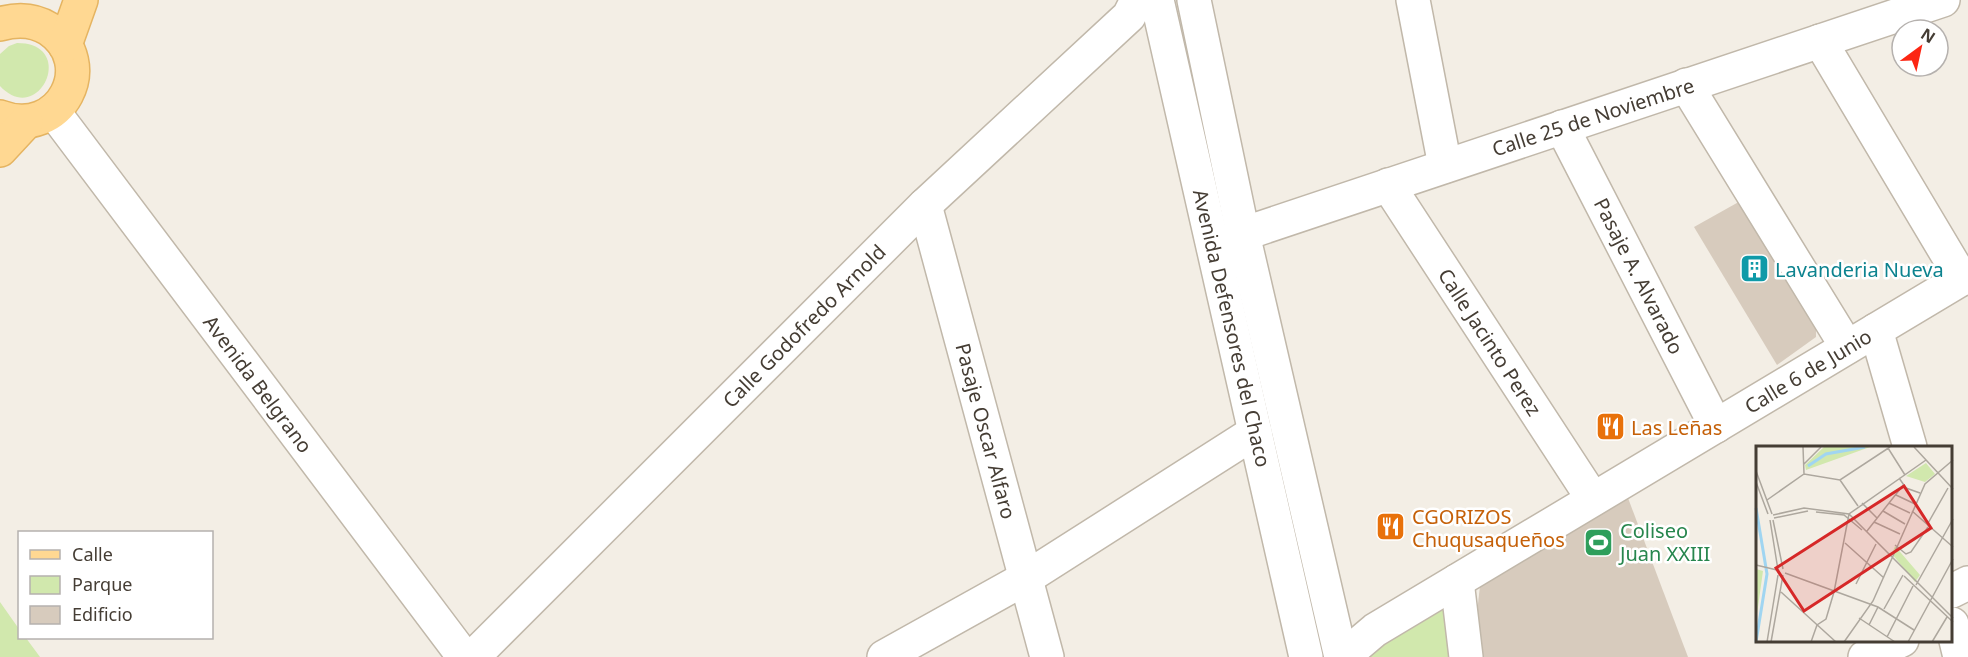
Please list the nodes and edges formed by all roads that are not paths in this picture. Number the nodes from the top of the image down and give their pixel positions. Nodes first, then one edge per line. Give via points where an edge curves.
1 (81, 0) edge
2 (1137, 0) edge
3 (1157, 0) edge
4 (1194, 0) edge
5 (1413, 0) edge
6 (1943, 0) edge
7 (4, 16) edge
8 (1820, 41) junction
9 (65, 45) junction
10 (1686, 86) junction
11 (26, 116) edge
12 (1562, 127) junction
13 (0, 150) edge
14 (1445, 166) junction
15 (1388, 185) junction
16 (925, 206) junction
17 (1243, 234) junction
18 (1965, 277) edge
19 (1876, 330) junction
20 (1846, 347) junction
21 (1716, 426) junction
22 (1255, 432) junction
23 (1910, 446) edge
24 (1593, 499) junction
25 (1026, 578) junction
26 (1457, 581) junction
27 (1968, 583) edge
28 (1953, 590) edge
29 (1953, 628) edge
30 (1898, 642) edge
31 (464, 657) edge
32 (473, 657) edge
33 (884, 657) edge
34 (1047, 657) edge
35 (1306, 657) edge
36 (1342, 657) edge
37 (1466, 657) edge
38 (1865, 657) edge
39 (1960, 657) edge

1 - 9 main road
2 - 16 street, Calle Godofredo Arnold via 1129,16
3 - 22 street, Avenida Defensores del Chaco
4 - 17 street, Avenida Defensores del Chaco
5 - 14 street
6 - 8 street, Calle 25 de Noviembre
7 - 9 main road via 42,25
8 - 10 street, Calle 25 de Noviembre
8 - 18 street
9 - 11 main road via 73,73 63,100
10 - 12 street, Calle 25 de Noviembre
10 - 20 street
11 - 13 main road
11 - 31 street, Avenida Belgrano
12 - 14 street, Calle 25 de Noviembre
12 - 21 street, Pasaje A. Alvarado
14 - 15 street, Calle 25 de Noviembre
15 - 17 street, Calle 25 de Noviembre
15 - 24 street, Calle Jacinto Perez
16 - 25 street, Pasaje Oscar Alfaro
16 - 32 street, Calle Godofredo Arnold
17 - 36 street, Avenida Defensores del Chaco
18 - 19 street, Calle 6 de Junio
19 - 20 street, Calle 6 de Junio
19 - 23 street
20 - 21 street, Calle 6 de Junio
21 - 24 street, Calle 6 de Junio
22 - 25 street
22 - 35 street, Avenida Defensores del Chaco
24 - 26 street, Calle 6 de Junio
25 - 33 street
25 - 34 street, Pasaje Oscar Alfaro
26 - 36 street, Calle 6 de Junio via 1375,630
26 - 37 street
27 - 28 street
29 - 39 street
30 - 38 street

